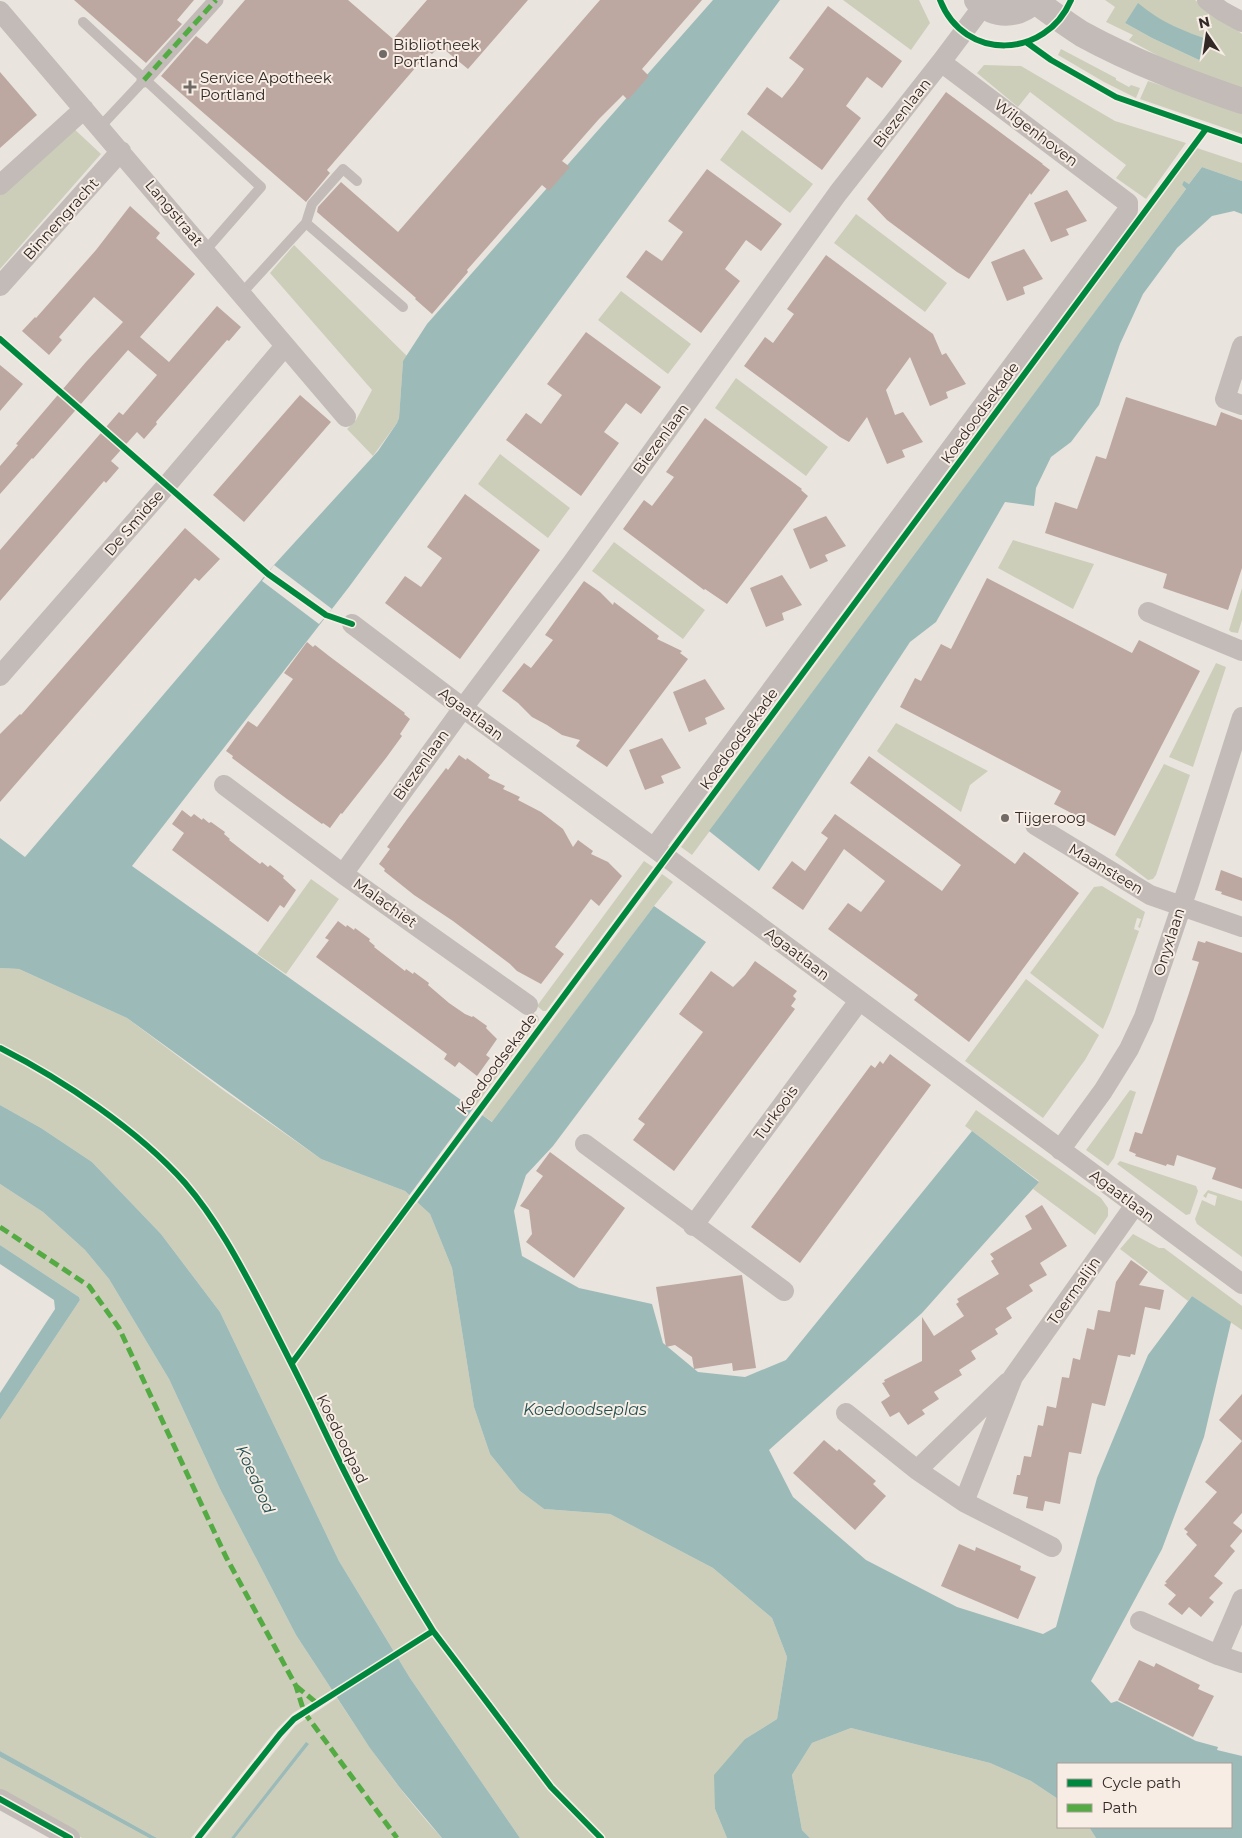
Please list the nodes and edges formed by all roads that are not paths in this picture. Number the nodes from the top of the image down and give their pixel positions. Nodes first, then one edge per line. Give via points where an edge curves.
1 (216, 0) edge
2 (1035, 0) edge
3 (1207, 0) edge
4 (980, 3) edge
5 (0, 10) edge
6 (83, 22) dead end
7 (1242, 22) edge
8 (942, 62) junction
9 (144, 80) junction
10 (1242, 100) edge
11 (84, 109) junction
12 (100, 127) junction
13 (121, 151) junction
14 (357, 181) dead end
15 (0, 185) edge
16 (1129, 206) joint
17 (306, 223) junction
18 (205, 251) junction
19 (0, 286) edge
20 (241, 294) junction
21 (403, 307) dead end
22 (285, 346) junction
23 (1242, 346) edge
24 (1242, 405) edge
25 (346, 417) dead end
26 (1148, 612) dead end
27 (352, 624) dead end
28 (1242, 651) edge
29 (0, 676) edge
30 (463, 708) junction
31 (1242, 717) edge
32 (224, 786) dead end
33 (1035, 825) dead end
34 (654, 848) junction
35 (343, 874) junction
36 (1181, 907) junction
37 (1242, 927) edge
38 (859, 1001) junction
39 (528, 1005) dead end
40 (585, 1144) dead end
41 (1060, 1150) junction
42 (1135, 1205) junction
43 (693, 1226) junction
44 (1242, 1284) edge
45 (784, 1291) dead end
46 (1013, 1377) junction
47 (846, 1413) dead end
48 (917, 1470) junction
49 (964, 1502) junction
50 (1052, 1547) dead end
51 (1242, 1599) edge
52 (1140, 1621) dead end
53 (1218, 1655) junction
54 (1242, 1663) edge
55 (0, 1799) edge
56 (70, 1838) edge

1 - 9 street
2 - 4 street via 1028,7 1010,14 991,11
2 - 10 street via 1081,33 1138,62
3 - 7 street
4 - 8 street, Biezenlaan
5 - 11 street, Langstraat
6 - 9 lane
8 - 16 street, Wilgenhoven
8 - 30 street, Biezenlaan via 838,193
9 - 12 lane
9 - 18 lane via 261,187
11 - 12 street, Langstraat
11 - 15 street
12 - 13 street, Langstraat
13 - 18 street, Langstraat
13 - 19 street, Binnengracht
14 - 17 lane via 343,169 312,204
16 - 34 street, Koedoodsekade
17 - 20 lane
17 - 21 lane
18 - 20 street, Langstraat
20 - 22 street, Langstraat
22 - 25 street, Langstraat
22 - 29 street, De Smidse
23 - 24 street via 1225,399
26 - 28 street
27 - 30 street, Agaatlaan
30 - 34 street, Agaatlaan
30 - 35 street, Biezenlaan
31 - 36 street, Onyxlaan
32 - 35 street, Malachiet
33 - 36 street, Maansteen via 1150,895
34 - 38 street, Agaatlaan
35 - 39 street, Malachiet
36 - 37 street, Maansteen
36 - 41 street, Onyxlaan via 1144,1016 1129,1049
38 - 41 street, Agaatlaan
38 - 43 street, Turkoois
40 - 43 street
41 - 42 street, Agaatlaan
42 - 44 street, Agaatlaan
42 - 46 street, Toermalijn
43 - 45 street
46 - 48 street, Toermalijn
46 - 49 street, Toermalijn
47 - 48 street
48 - 49 street
49 - 50 street
51 - 53 street
52 - 53 street
53 - 54 street
55 - 56 street

